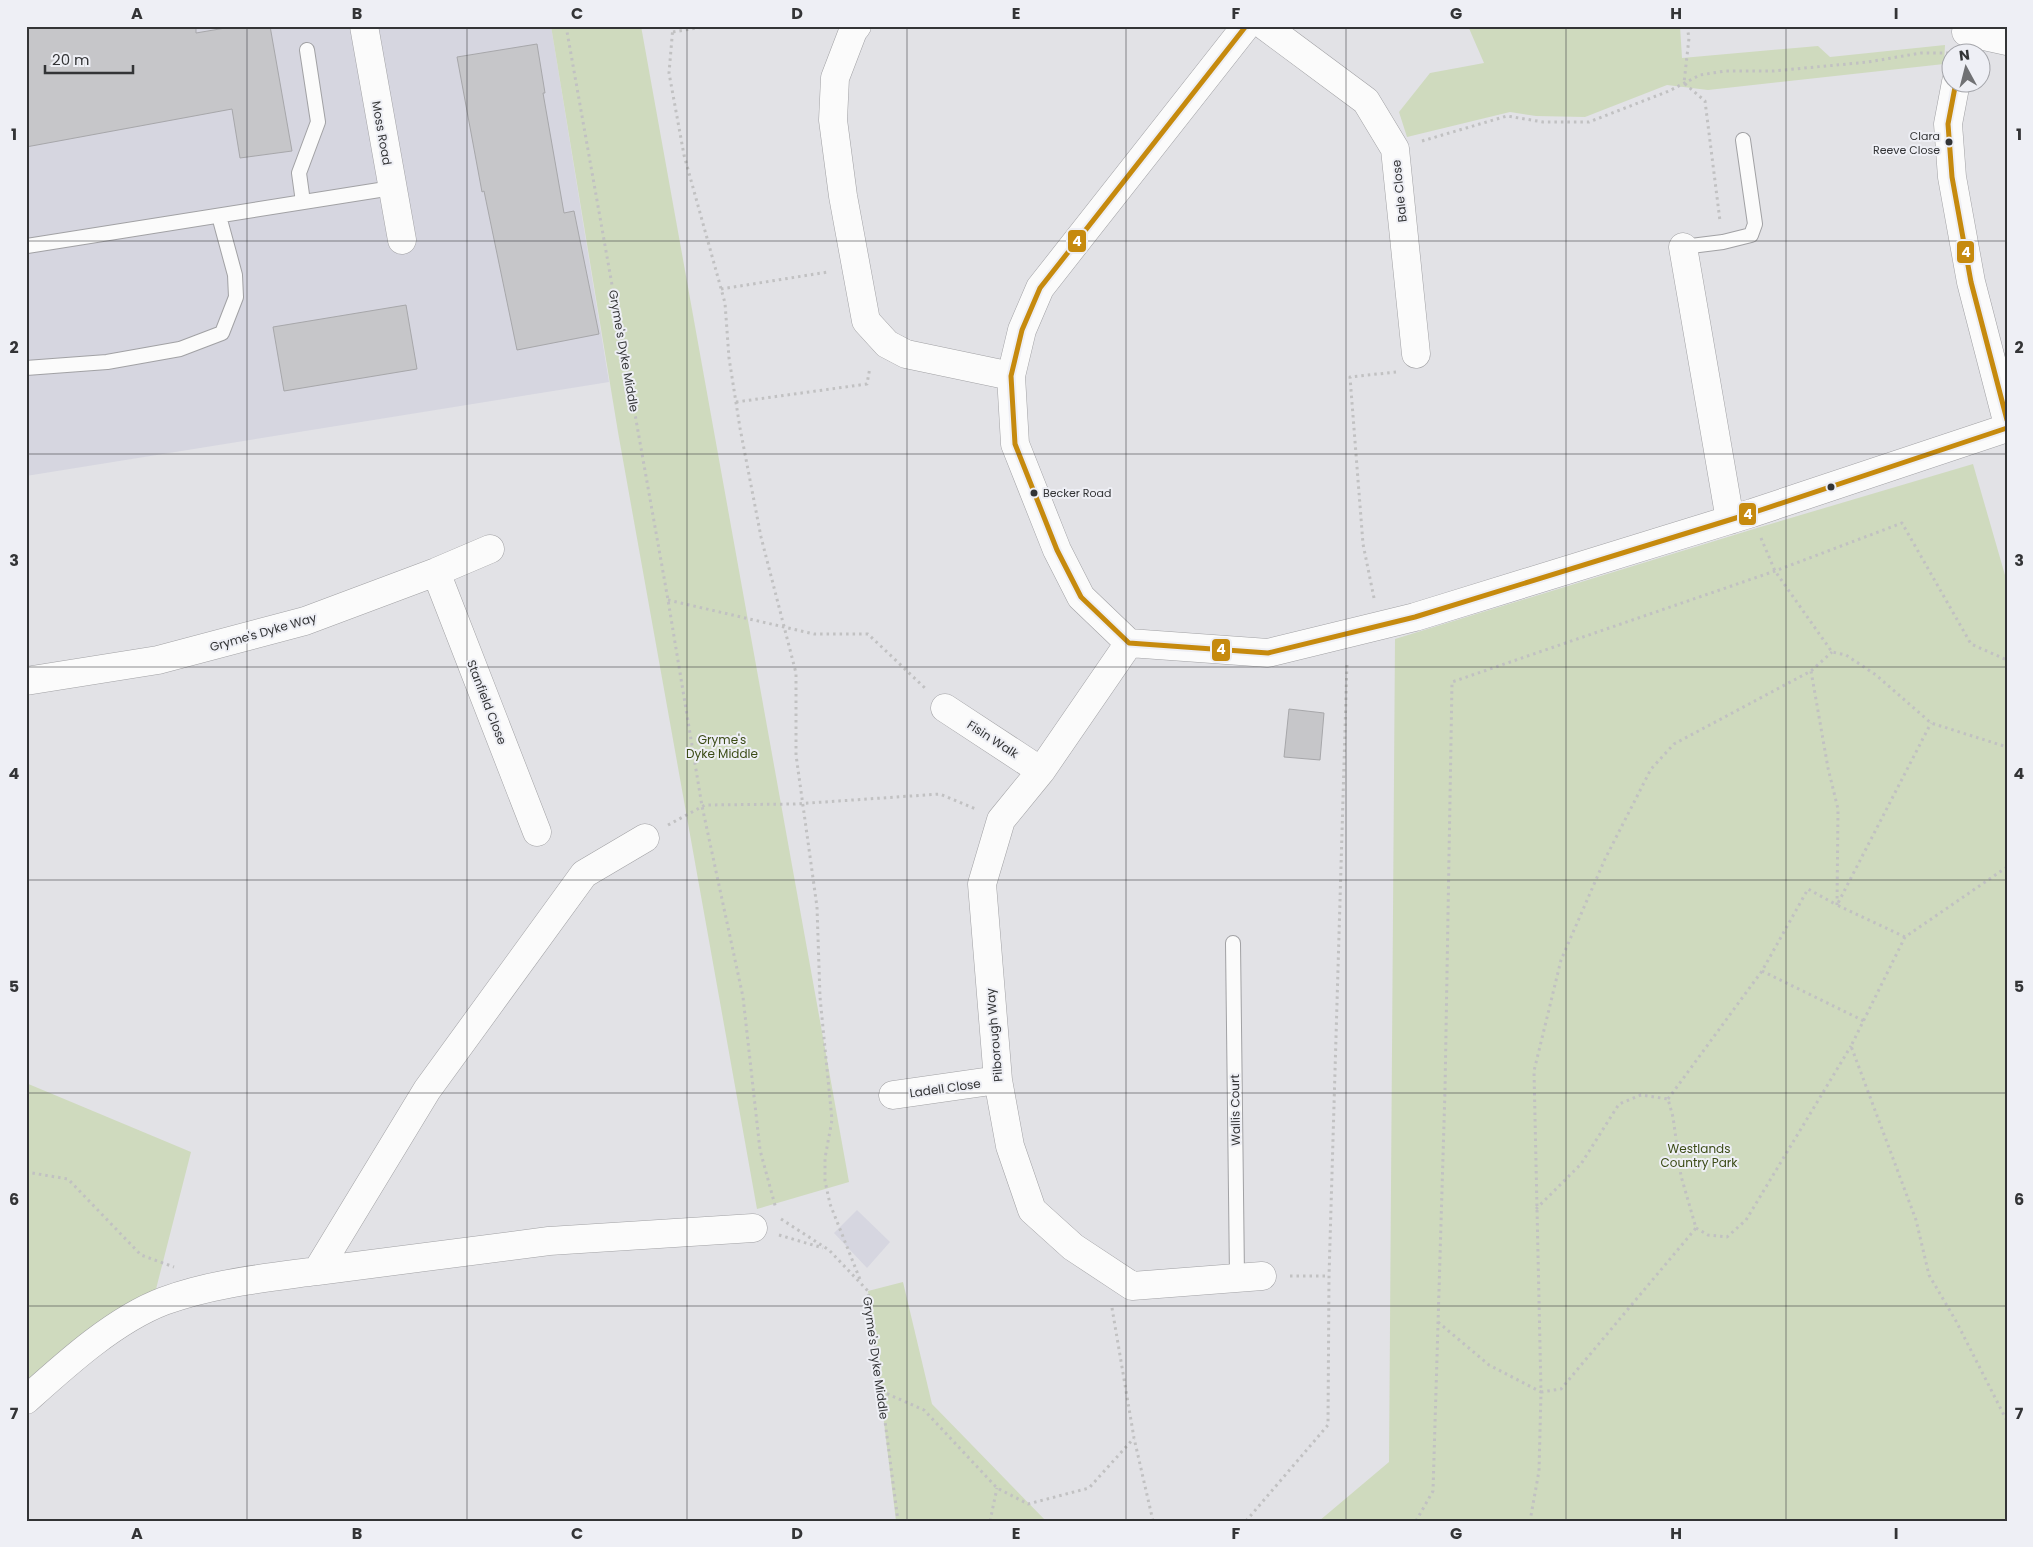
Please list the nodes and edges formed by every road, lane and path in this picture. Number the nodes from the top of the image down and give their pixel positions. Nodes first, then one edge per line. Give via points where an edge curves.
1 (364, 26) edge
2 (566, 26) edge
3 (673, 26) edge
4 (709, 26) edge
5 (857, 26) edge
6 (1246, 26) edge
7 (1265, 26) edge
8 (1688, 26) edge
9 (673, 32) junction
10 (1961, 41) edge
11 (2007, 41) edge
12 (307, 50) dead end
13 (1684, 83) junction
14 (1954, 92) edge
15 (1743, 140) dead end
16 (1395, 149) junction
17 (392, 188) junction
18 (303, 202) junction
19 (219, 216) junction
20 (402, 240) dead end
21 (1723, 242) junction
22 (27, 246) edge
23 (1683, 247) joint
24 (856, 267) junction
25 (721, 289) junction
26 (876, 332) junction
27 (1416, 354) joint
28 (26, 368) edge
29 (1011, 376) junction
30 (736, 402) junction
31 (2007, 421) edge
32 (2007, 428) edge
33 (1741, 516) junction
34 (490, 548) dead end
35 (1775, 571) junction
36 (436, 572) junction
37 (668, 600) junction
38 (1380, 625) junction
39 (783, 627) junction
40 (1348, 633) junction
41 (1129, 643) junction
42 (1832, 652) junction
43 (2007, 660) edge
44 (1811, 671) junction
45 (26, 681) edge
46 (945, 708) joint
47 (1931, 723) junction
48 (2007, 747) edge
49 (1041, 771) junction
50 (804, 804) junction
51 (702, 806) junction
52 (1002, 820) junction
53 (537, 832) dead end
54 (646, 838) joint
55 (2007, 867) edge
56 (1837, 905) junction
57 (1904, 937) junction
58 (1233, 943) dead end
59 (1762, 971) junction
60 (1864, 1021) junction
61 (1851, 1046) junction
62 (998, 1080) junction
63 (893, 1095) dead end
64 (1668, 1099) junction
65 (26, 1172) edge
66 (1536, 1209) junction
67 (753, 1228) joint
68 (1696, 1228) junction
69 (829, 1250) junction
70 (177, 1268) dead end
71 (1105, 1268) junction
72 (317, 1271) junction
73 (1329, 1276) junction
74 (1250, 1277) junction
75 (862, 1285) junction
76 (1438, 1322) junction
77 (881, 1391) junction
78 (1541, 1392) junction
79 (26, 1400) edge
80 (2007, 1421) edge
81 (1134, 1438) junction
82 (997, 1488) junction
83 (898, 1521) edge
84 (990, 1521) edge
85 (1153, 1521) edge
86 (1246, 1521) edge
87 (1416, 1521) edge
88 (1530, 1521) edge

1 - 17 street, Moss Road
2 - 37 path, Gryme's Dyke Middle
3 - 9 path
4 - 9 path
5 - 24 street via 835,78 833,120
6 - 29 street via 1040,288 1022,330
7 - 16 street, Bale Close via 1366,101
8 - 13 path
9 - 25 path via 669,73 684,155
10 - 11 street
10 - 13 path via 1921,53 1868,62 1774,71 1725,71 1700,75
12 - 18 lane via 318,122 299,173
13 - 16 path via 1589,122 1543,122 1507,116
13 - 21 path via 1705,101
14 - 31 street via 1948,124 1952,177 1971,282
15 - 21 lane via 1755,224 1751,235
16 - 27 street, Bale Close
17 - 18 lane
17 - 20 street, Moss Road
18 - 19 lane
19 - 22 lane
19 - 28 lane via 235,275 236,297 222,333 171,351 107,362
21 - 23 lane
23 - 33 street
24 - 25 path
24 - 26 street via 866,321
25 - 30 path
26 - 29 street via 887,344 906,354
26 - 30 path via 866,384
27 - 38 path via 1419,370 1350,377 1363,544
29 - 41 street via 1015,444 1057,550 1081,597
30 - 39 path via 761,537
32 - 33 street
33 - 35 path
33 - 38 street
34 - 36 street, Gryme's Dyke Way
35 - 42 path
35 - 43 path via 1902,523 1971,644
35 - 76 path via 1452,682
36 - 45 street, Gryme's Dyke Way via 305,622 158,660
36 - 53 street, Stanfield Close
37 - 39 path
37 - 51 path, Gryme's Dyke Middle
38 - 40 street
39 - 46 path via 814,634 868,634
39 - 50 path via 796,673 796,755
40 - 41 street via 1268,653
40 - 73 path
41 - 49 street, Pilborough Way
42 - 44 path
42 - 47 path via 1846,655 1876,675
44 - 56 path via 1838,809
44 - 66 path via 1674,744 1651,769 1609,851 1561,960 1534,1071
46 - 49 street, Fisin Walk
47 - 48 path
47 - 56 path
49 - 52 street, Pilborough Way
50 - 51 path
50 - 52 path via 940,794
50 - 75 path via 817,907 820,996 832,1120 825,1158 825,1182 830,1204
51 - 54 path
51 - 69 path, Gryme's Dyke Middle via 743,997 760,1150 778,1217
52 - 62 street, Pilborough Way via 982,884
54 - 72 street via 584,874 427,1090
55 - 57 path
56 - 57 path
56 - 59 path via 1808,889
57 - 60 path
58 - 74 lane, Wallis Court
59 - 60 path
59 - 64 path
60 - 61 path
61 - 68 path via 1746,1220 1727,1237 1708,1235
61 - 80 path via 1916,1220 1929,1275
62 - 63 street, Ladell Close
62 - 71 street, Pilborough Way via 1010,1146 1032,1210 1073,1247
64 - 66 path via 1641,1095 1619,1104 1581,1164
64 - 68 path via 1682,1176
65 - 70 path via 68,1179 141,1255
66 - 78 path
67 - 69 path
67 - 72 street via 549,1241
68 - 78 path via 1561,1389
69 - 75 path, Gryme's Dyke Middle
71 - 74 street, Pilborough Way via 1132,1286
71 - 81 path
72 - 79 street via 210,1287 163,1301 121,1323 74,1357
73 - 74 path
73 - 86 path via 1328,1425
75 - 77 path, Gryme's Dyke Middle via 868,1291
76 - 78 path via 1489,1365
76 - 87 path via 1432,1491
77 - 82 path via 924,1410
77 - 83 path, Gryme's Dyke Middle
78 - 88 path via 1539,1471
81 - 82 path via 1089,1488 1028,1504
81 - 85 path
82 - 84 path

